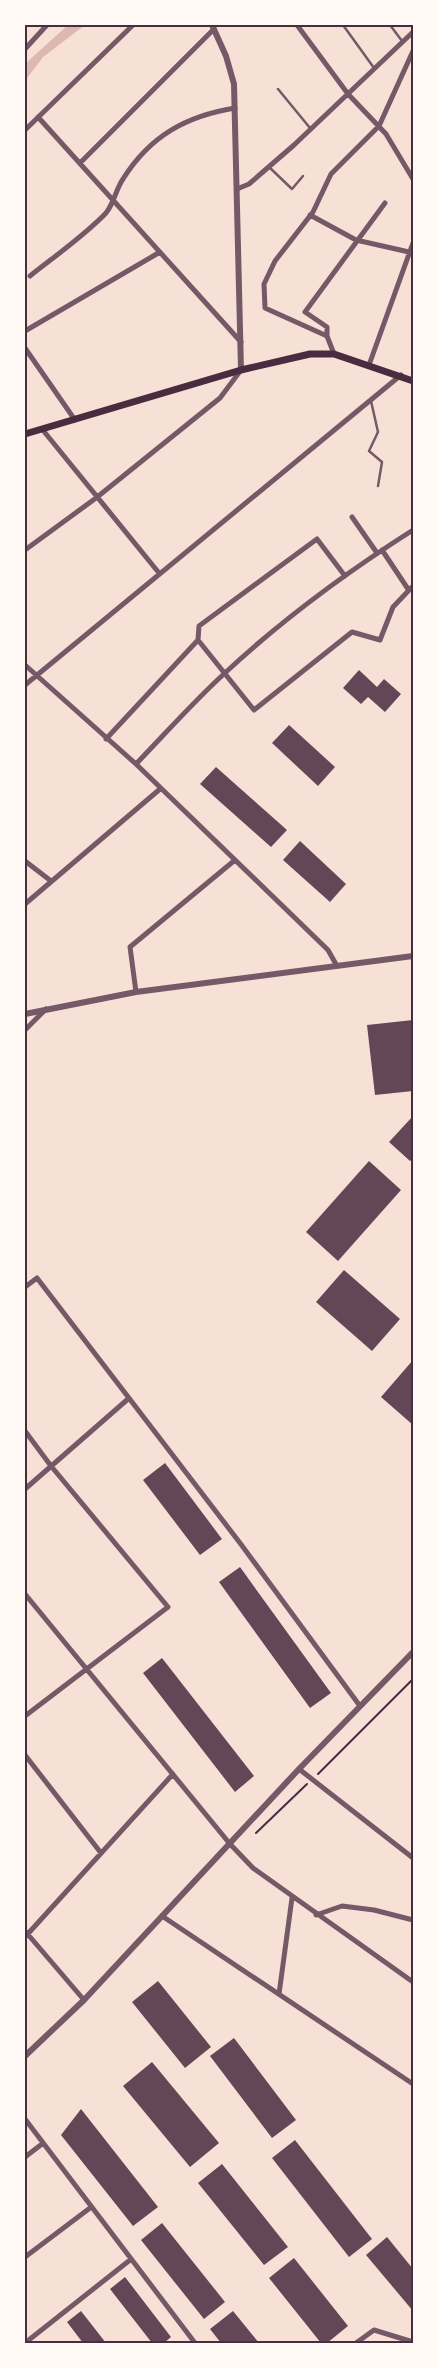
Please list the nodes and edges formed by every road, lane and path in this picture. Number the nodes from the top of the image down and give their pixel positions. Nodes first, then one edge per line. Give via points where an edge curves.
1 (47, 25) edge
2 (132, 25) edge
3 (297, 25) edge
4 (342, 25) edge
5 (390, 25) edge
6 (213, 27) edge
7 (413, 32) edge
8 (402, 41) junction
9 (25, 49) edge
10 (413, 51) edge
11 (374, 68) junction
12 (278, 89) dead end
13 (348, 94) junction
14 (235, 108) junction
15 (38, 117) junction
16 (379, 126) junction
17 (311, 129) junction
18 (25, 130) edge
19 (80, 163) junction
20 (268, 168) junction
21 (303, 176) dead end
22 (413, 179) edge
23 (237, 189) junction
24 (113, 200) junction
25 (385, 203) dead end
26 (310, 215) junction
27 (356, 240) junction
28 (413, 243) edge
29 (160, 252) junction
30 (409, 252) junction
31 (30, 276) dead end
32 (25, 331) edge
33 (327, 336) junction
34 (241, 342) junction
35 (25, 348) edge
36 (334, 354) junction
37 (369, 365) junction
38 (241, 370) junction
39 (401, 375) junction
40 (413, 381) edge
41 (371, 400) junction
42 (75, 420) junction
43 (42, 429) junction
44 (25, 434) edge
45 (378, 486) dead end
46 (96, 498) junction
47 (352, 517) dead end
48 (413, 530) edge
49 (25, 550) edge
50 (382, 550) junction
51 (377, 553) junction
52 (159, 573) junction
53 (345, 576) junction
54 (411, 587) edge
55 (198, 640) junction
56 (25, 665) edge
57 (225, 672) junction
58 (37, 675) junction
59 (25, 685) edge
60 (106, 739) junction
61 (136, 764) junction
62 (160, 789) junction
63 (235, 860) junction
64 (25, 861) edge
65 (51, 881) junction
66 (25, 904) edge
67 (413, 956) edge
68 (337, 966) junction
69 (136, 992) junction
70 (48, 1008) junction
71 (25, 1014) edge
72 (25, 1030) edge
73 (25, 1287) edge
74 (128, 1399) junction
75 (25, 1431) edge
76 (52, 1466) junction
77 (25, 1489) edge
78 (25, 1594) edge
79 (413, 1652) edge
80 (87, 1670) junction
81 (413, 1679) edge
82 (360, 1706) junction
83 (25, 1716) edge
84 (25, 1755) edge
85 (299, 1769) junction
86 (173, 1774) junction
87 (312, 1780) junction
88 (256, 1833) dead end
89 (230, 1844) junction
90 (101, 1853) junction
91 (413, 1858) edge
92 (292, 1898) junction
93 (316, 1915) junction
94 (162, 1916) junction
95 (413, 1920) edge
96 (26, 1934) edge
97 (413, 1982) edge
98 (279, 1994) junction
99 (84, 2000) junction
100 (25, 2056) edge
101 (413, 2084) edge
102 (25, 2119) edge
103 (42, 2144) junction
104 (25, 2157) edge
105 (90, 2208) junction
106 (25, 2258) edge
107 (130, 2260) junction
108 (193, 2341) edge
109 (413, 2342) edge
110 (25, 2343) edge
111 (186, 2343) edge
112 (356, 2343) edge

1 - 9 street
2 - 15 street
3 - 13 street
4 - 11 lane
5 - 8 lane
6 - 14 street via 231,69
6 - 19 street
7 - 8 street
8 - 11 street
10 - 16 street
11 - 13 street
12 - 17 lane
13 - 16 street
13 - 17 street
14 - 23 street
14 - 24 street via 170,129 160,136 122,179
15 - 18 street
15 - 19 street
16 - 22 street
16 - 26 street via 331,174
17 - 20 street
19 - 24 street
20 - 21 lane via 292,188
20 - 23 street via 249,184
23 - 34 street
24 - 29 street
24 - 31 street via 107,212
25 - 27 street
26 - 27 street
26 - 33 street via 275,261 264,284 264,308
27 - 30 street
27 - 33 street via 305,312 327,327
28 - 30 street
29 - 32 street
29 - 34 street
30 - 37 street
33 - 36 street
34 - 38 street
35 - 42 street
36 - 37 main road
36 - 38 main road via 310,354
37 - 39 main road
38 - 42 main road
38 - 46 street via 220,398
39 - 40 main road
39 - 41 street
41 - 45 lane via 378,432 368,451 382,462
41 - 52 street
42 - 43 main road
43 - 44 main road
43 - 46 street
46 - 49 street
46 - 52 street
47 - 51 street
48 - 50 street
50 - 51 street
50 - 54 street
51 - 53 street
52 - 58 street
53 - 55 street via 317,539 199,626
53 - 57 street
54 - 57 street via 393,606 380,640 352,632 254,710
55 - 57 street
55 - 60 street
56 - 58 street
57 - 61 street
58 - 59 street
58 - 60 street
60 - 61 street
61 - 62 street
62 - 63 street
62 - 65 street
63 - 68 street via 328,950
63 - 69 street via 130,948
64 - 65 street
65 - 66 street
67 - 68 street
68 - 69 street
69 - 70 street
70 - 71 street
70 - 72 street
73 - 74 street via 37,1278
74 - 76 street
74 - 82 street via 240,1543
75 - 76 street
76 - 77 street
76 - 80 street via 168,1607
78 - 80 street
79 - 82 street
80 - 83 street
80 - 86 street
81 - 87 path
82 - 85 street
84 - 90 street
85 - 87 street
85 - 89 street
86 - 89 street
86 - 90 street
87 - 88 path
87 - 91 street
89 - 92 street via 253,1868
89 - 94 street
90 - 96 street
92 - 93 street
92 - 98 street
93 - 95 street via 342,1906
93 - 97 street
94 - 98 street
94 - 99 street
96 - 99 street
98 - 101 street
99 - 100 street
102 - 103 street
103 - 104 street
103 - 105 street
105 - 106 street
105 - 107 street
107 - 108 street
107 - 110 street
108 - 111 street
109 - 112 street via 374,2330

